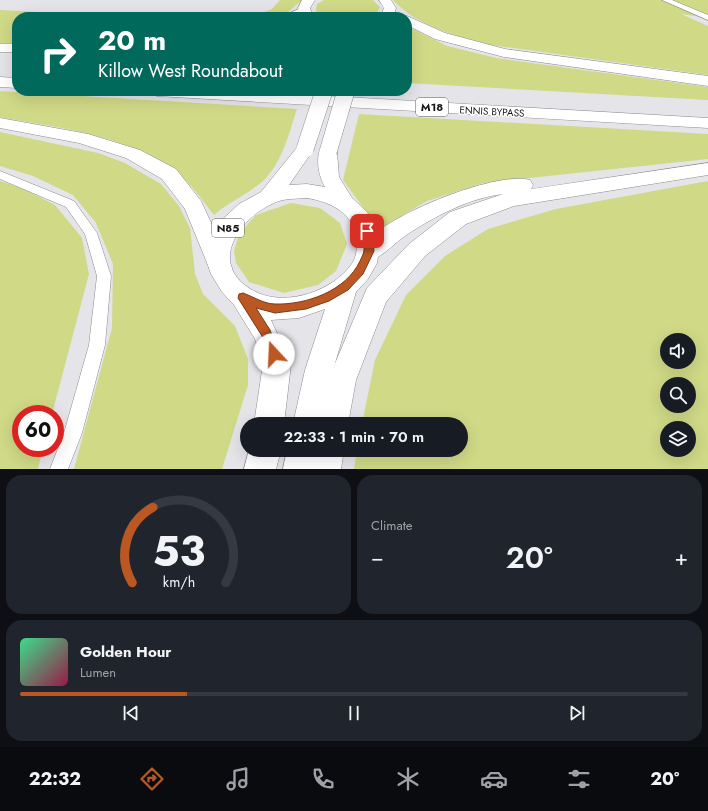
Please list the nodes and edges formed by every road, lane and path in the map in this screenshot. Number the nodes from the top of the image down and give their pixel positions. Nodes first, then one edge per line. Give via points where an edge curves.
1 (385, 0) edge
2 (666, 0) edge
3 (391, 12) edge
4 (708, 18) edge
5 (412, 22) edge
6 (0, 48) edge
7 (12, 48) edge
8 (0, 69) edge
9 (12, 70) edge
10 (708, 81) edge
11 (0, 82) edge
12 (12, 83) edge
13 (412, 91) edge
14 (242, 96) edge
15 (322, 96) edge
16 (345, 96) edge
17 (708, 108) edge
18 (0, 123) edge
19 (708, 123) edge
20 (708, 169) edge
21 (682, 172) junction
22 (0, 175) edge
23 (268, 197) junction
24 (345, 203) junction
25 (369, 251) junction
26 (220, 268) junction
27 (345, 287) junction
28 (243, 298) junction
29 (271, 417) edge
30 (309, 417) edge
31 (335, 417) edge
32 (263, 457) edge
33 (302, 457) edge
34 (327, 457) edge
35 (59, 469) edge
36 (260, 469) edge
37 (299, 469) edge
38 (325, 469) edge

1 - 3 main road
2 - 4 lane
5 - 10 main road via 440,36 504,53
6 - 7 main road
8 - 9 main road
11 - 12 main road
13 - 17 main road, ENNIS BYPASS / M18
14 - 19 main road, ENNIS BYPASS / M18
15 - 23 main road, N85, bridge via 304,149 290,172
16 - 24 main road, N85, bridge via 328,152 329,178
18 - 26 main road via 82,138 133,154 169,174 194,206
20 - 21 main road
21 - 25 main road via 582,177 488,190 431,210 389,235
21 - 31 main road via 512,199 458,218 417,250 376,296 342,380
22 - 35 lane via 70,204 91,233 104,276 97,345 73,433
23 - 24 main road, N85 via 307,191 327,195
23 - 26 main road, N85 via 235,218 224,234 219,250
24 - 25 main road, N85 via 358,215 367,231
25 - 27 main road, N85 via 360,271
26 - 28 main road, N85 via 228,284
27 - 28 main road, N85 via 306,305 284,309 262,306
27 - 30 main road, N85 via 319,370
28 - 29 main road, N85 via 266,334 277,364
32 - 36 main road
33 - 37 main road
34 - 38 main road

